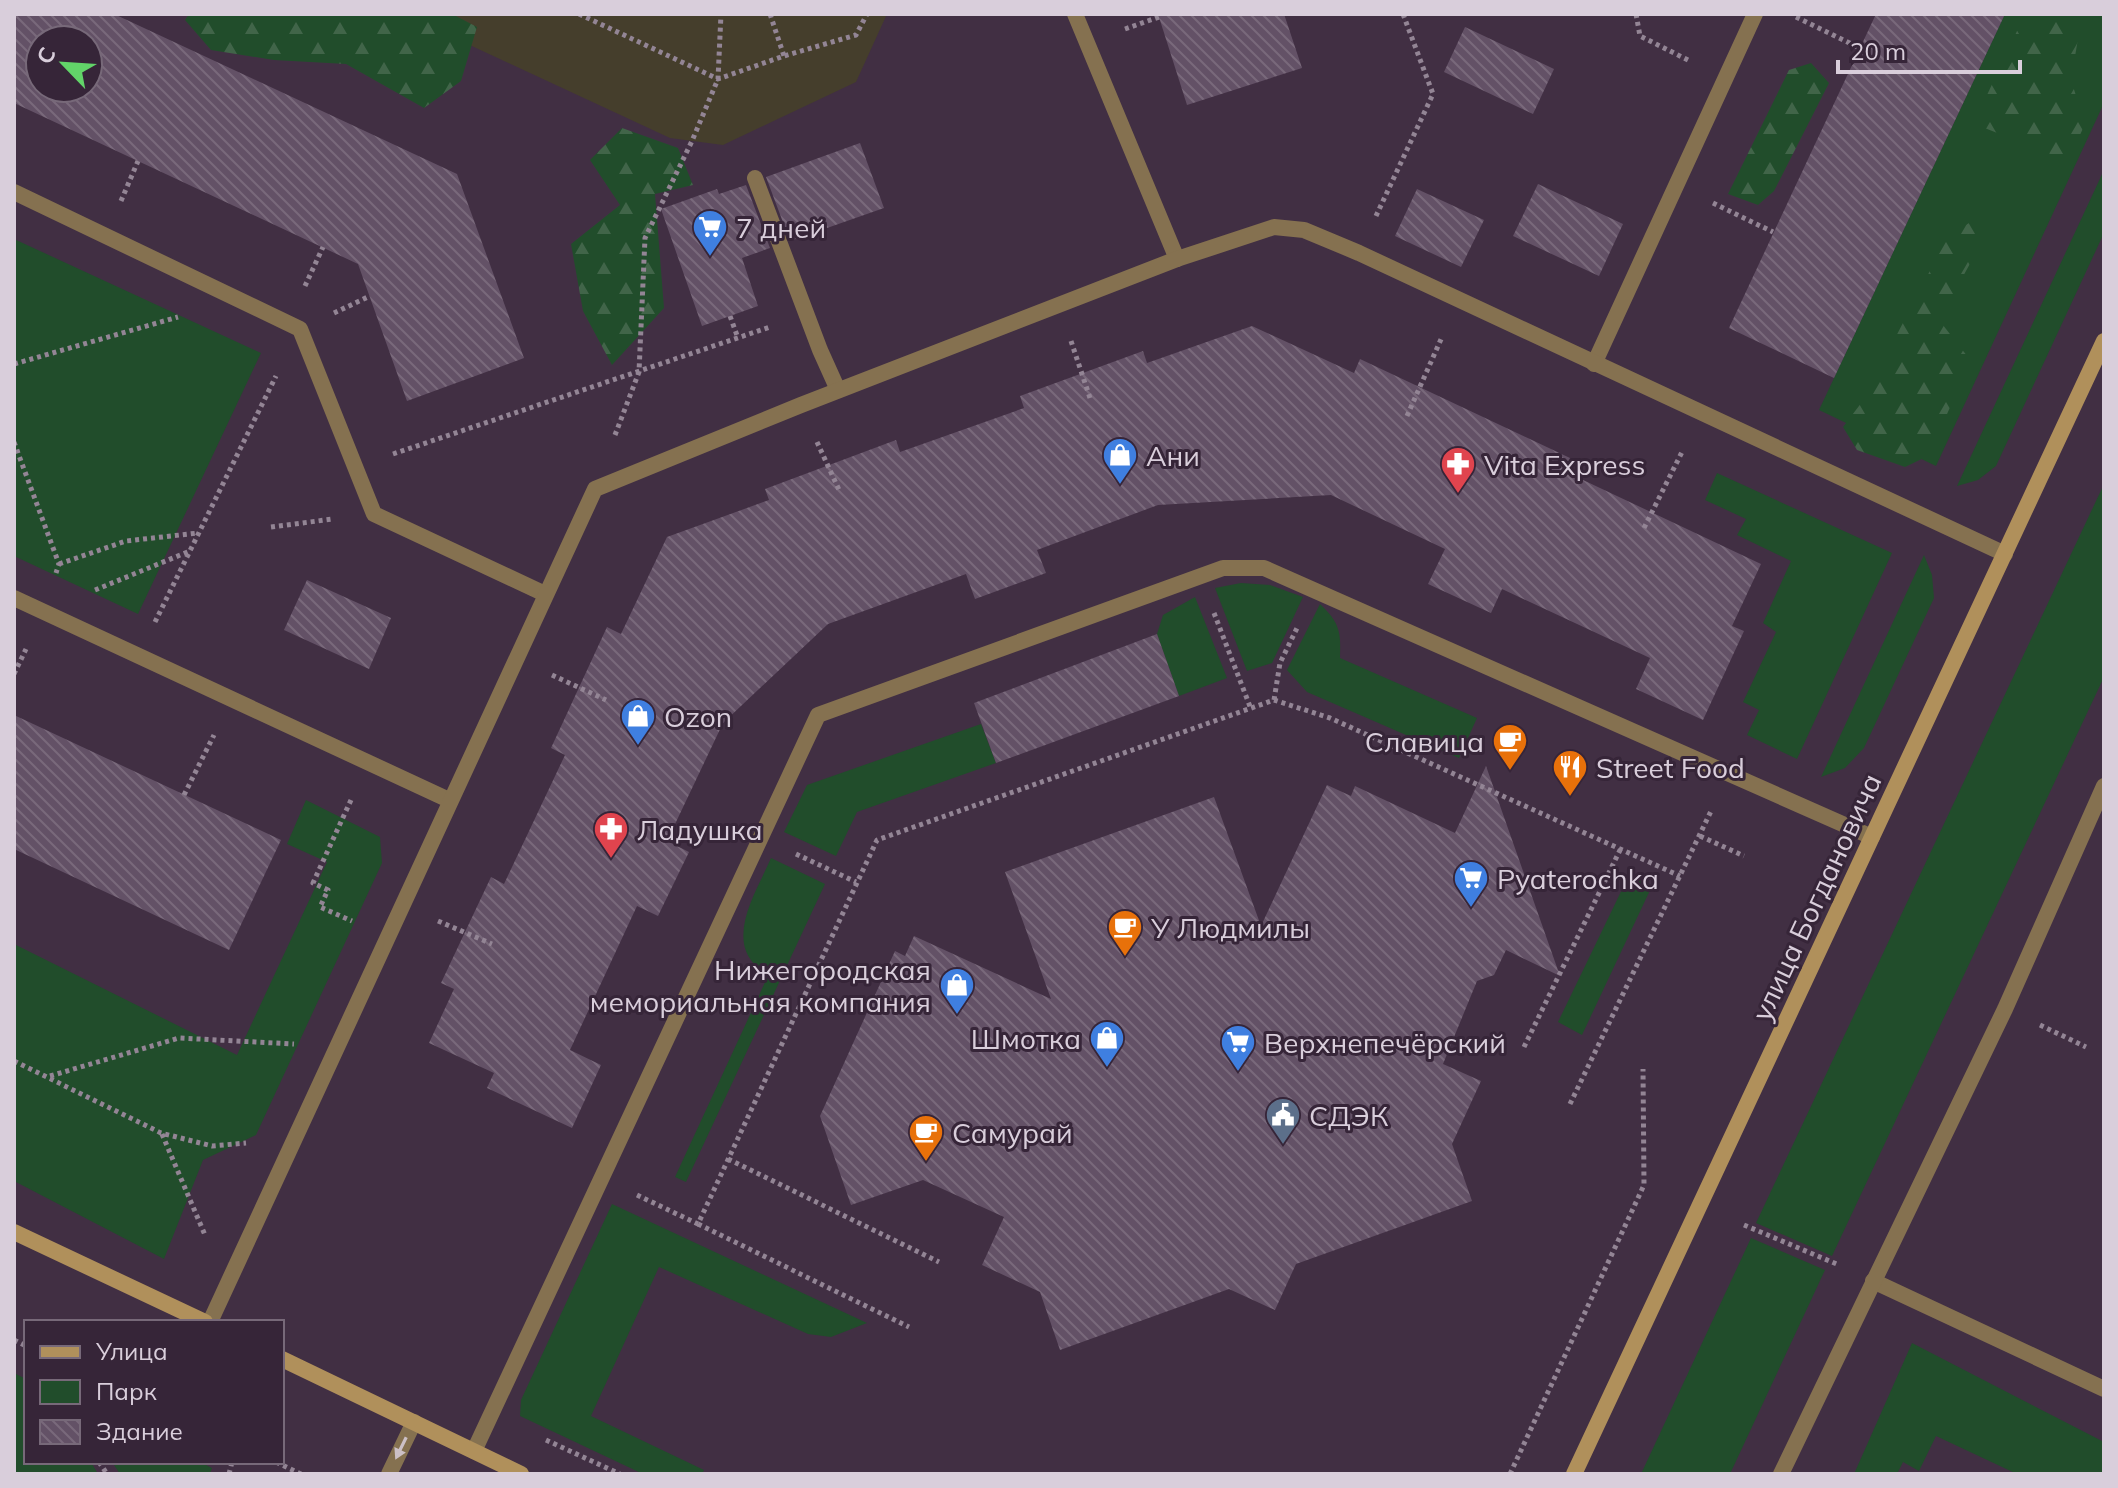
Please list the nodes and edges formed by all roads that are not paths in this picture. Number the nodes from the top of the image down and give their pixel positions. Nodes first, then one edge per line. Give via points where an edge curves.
1 (1075, 14) edge
2 (1755, 14) edge
3 (755, 178) dead end
4 (14, 192) edge
5 (1177, 259) junction
6 (2104, 341) edge
7 (1594, 364) junction
8 (838, 390) junction
9 (2005, 554) junction
10 (545, 594) junction
11 (14, 598) edge
12 (2104, 786) edge
13 (449, 800) junction
14 (1872, 837) junction
15 (14, 1232) edge
16 (1873, 1281) junction
17 (204, 1320) edge
18 (209, 1320) edge
19 (284, 1360) edge
20 (2104, 1389) edge
21 (414, 1422) junction
22 (474, 1451) junction
23 (389, 1474) edge
24 (521, 1474) edge
25 (1574, 1474) edge
26 (1781, 1474) edge

1 - 5 lane
2 - 7 lane
3 - 8 lane
4 - 10 lane via 300,329 374,514
5 - 7 lane via 1274,227 1304,230
5 - 8 lane
6 - 9 street, улица Богдановича
7 - 9 lane
8 - 10 lane via 595,489
9 - 14 street, улица Богдановича
10 - 13 lane
11 - 13 lane
12 - 16 lane via 2005,1009
13 - 18 lane via 390,938
14 - 22 lane via 1264,568 1223,568 1198,576 818,715
14 - 25 street, улица Богдановича
15 - 17 street
16 - 20 lane
16 - 26 lane
19 - 21 street
21 - 22 street
21 -> 23 lane
22 - 24 street

